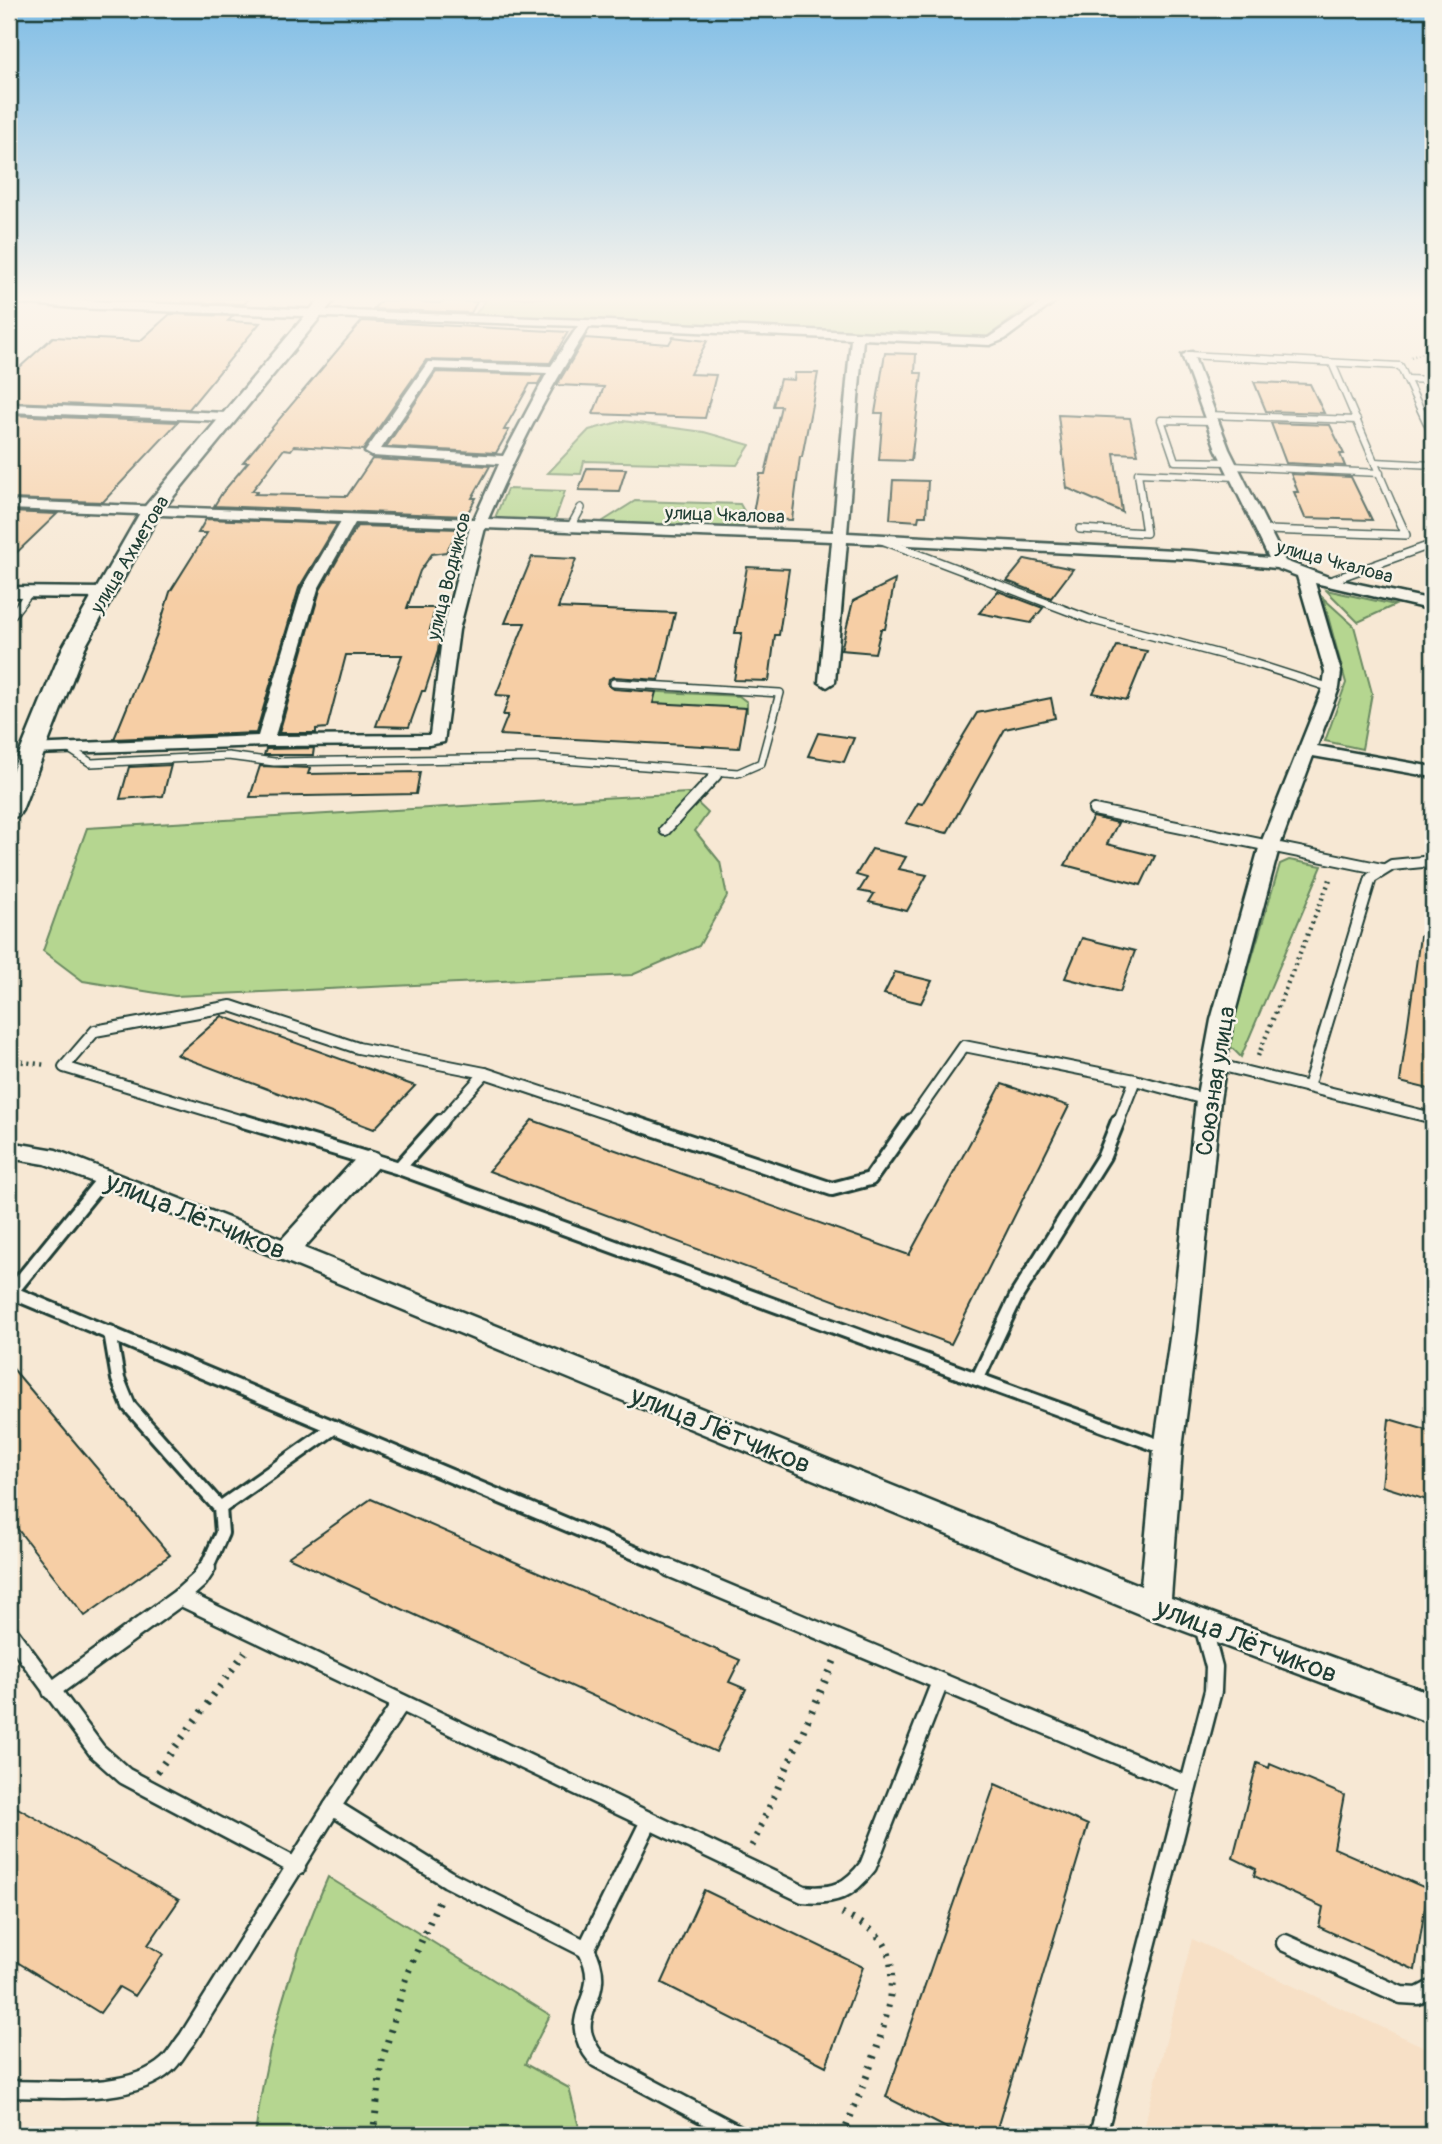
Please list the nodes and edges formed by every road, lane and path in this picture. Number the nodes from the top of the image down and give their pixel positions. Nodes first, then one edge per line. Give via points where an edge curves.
1 (243, 398) edge
2 (409, 398) edge
3 (540, 398) edge
4 (853, 398) edge
5 (1203, 398) edge
6 (1347, 398) edge
7 (1415, 398) edge
8 (9, 408) edge
9 (227, 417) junction
10 (1210, 418) junction
11 (1357, 420) junction
12 (1433, 436) edge
13 (508, 460) junction
14 (1375, 462) junction
15 (1433, 464) edge
16 (1233, 469) junction
17 (1380, 473) junction
18 (9, 505) edge
19 (581, 508) dead end
20 (150, 511) junction
21 (350, 518) junction
22 (478, 525) junction
23 (570, 528) junction
24 (1080, 529) dead end
25 (1267, 530) junction
26 (841, 537) junction
27 (879, 539) junction
28 (1433, 544) edge
29 (1279, 564) junction
30 (1305, 576) junction
31 (1327, 582) junction
32 (9, 593) edge
33 (29, 593) junction
34 (104, 593) junction
35 (1433, 605) edge
36 (9, 619) edge
37 (827, 682) dead end
38 (614, 683) dead end
39 (1331, 688) junction
40 (438, 738) joint
41 (265, 741) junction
42 (68, 748) junction
43 (34, 749) junction
44 (1308, 750) junction
45 (718, 772) junction
46 (1433, 772) edge
47 (9, 810) edge
48 (1094, 810) dead end
49 (665, 830) dead end
50 (1270, 846) junction
51 (1338, 859) junction
52 (1433, 861) edge
53 (1382, 869) junction
54 (9, 1060) edge
55 (1214, 1064) junction
56 (64, 1067) junction
57 (485, 1073) junction
58 (1251, 1073) junction
59 (1135, 1080) junction
60 (1308, 1087) junction
61 (1208, 1100) junction
62 (1433, 1118) edge
63 (9, 1150) edge
64 (369, 1160) junction
65 (399, 1168) junction
66 (104, 1177) junction
67 (285, 1252) junction
68 (10, 1293) edge
69 (110, 1332) junction
70 (978, 1378) junction
71 (335, 1427) junction
72 (1168, 1449) junction
73 (220, 1508) junction
74 (180, 1597) junction
75 (1155, 1606) junction
76 (1202, 1623) junction
77 (9, 1632) edge
78 (258, 1634) junction
79 (843, 1641) junction
80 (940, 1682) junction
81 (51, 1691) junction
82 (401, 1703) junction
83 (1433, 1709) edge
84 (1188, 1785) junction
85 (146, 1787) junction
86 (332, 1807) junction
87 (649, 1821) junction
88 (743, 1866) junction
89 (297, 1867) junction
90 (448, 1878) junction
91 (803, 1894) junction
92 (1285, 1943) dead end
93 (586, 1949) junction
94 (1433, 1988) edge
95 (9, 2089) edge
96 (373, 2135) edge
97 (741, 2135) edge
98 (843, 2135) edge
99 (1098, 2135) edge

1 - 9 main road, улица Ахметова
2 - 13 street via 372,452
3 - 13 street, улица Водников
4 - 26 street
5 - 10 street
6 - 11 lane
7 - 12 lane
8 - 9 street
9 - 20 main road, улица Ахметова
10 - 11 lane
10 - 16 street
10 - 16 lane via 1161,420 1175,461
11 - 14 lane
13 - 22 street, улица Водников
14 - 15 lane
14 - 17 lane
16 - 17 lane
16 - 24 lane via 1138,473 1146,533
16 - 25 street
17 - 25 lane via 1406,535
18 - 20 street, улица Чкалова
19 - 23 lane
20 - 21 street, улица Чкалова
20 - 34 main road, улица Ахметова
21 - 22 street, улица Чкалова
21 - 41 street via 310,589
22 - 23 street, улица Чкалова
22 - 40 street, улица Водников via 451,631
23 - 26 street, улица Чкалова
25 - 29 street
26 - 27 street, улица Чкалова
26 - 37 street
27 - 29 street, улица Чкалова via 1193,555
27 - 39 lane via 1089,619
28 - 31 lane
29 - 30 street, улица Чкалова
30 - 31 street, улица Чкалова
30 - 39 street, Союзная улица via 1333,672
31 - 35 street, улица Чкалова
32 - 33 street
33 - 34 street
33 - 36 lane
34 - 43 main road, улица Ахметова via 74,648
38 - 45 lane via 780,693 761,763 738,774
39 - 44 street, Союзная улица
40 - 41 street
41 - 42 street
42 - 43 street
42 - 45 lane via 91,763 228,756 274,762 537,758
43 - 47 main road, улица Ахметова
44 - 46 street
44 - 50 street, Союзная улица
45 - 49 lane
48 - 50 lane
50 - 51 lane
50 - 55 street, Союзная улица
51 - 53 lane
51 - 58 path
52 - 53 lane via 1408,861
53 - 60 lane via 1371,878
54 - 56 path
55 - 58 lane
55 - 61 street, Союзная улица
56 - 57 lane via 95,1031 231,1006 358,1048
56 - 64 lane
57 - 59 lane via 832,1189 870,1179 964,1046
57 - 65 lane
58 - 60 lane
59 - 61 lane
59 - 70 lane via 1104,1156 1017,1295
60 - 62 lane
61 - 72 street, Союзная улица
63 - 66 street, улица Лётчиков via 48,1157
64 - 65 lane
64 - 67 street
65 - 70 lane
66 - 67 street, улица Лётчиков
66 - 68 lane
67 - 75 street, улица Лётчиков
68 - 69 lane
69 - 71 lane
69 - 73 lane via 116,1380 128,1406
70 - 72 lane
71 - 73 lane
71 - 79 lane
72 - 75 street, Союзная улица
73 - 74 lane via 222,1533 212,1561
74 - 78 lane
74 - 81 lane
75 - 76 street, улица Лётчиков
76 - 83 street, улица Лётчиков
76 - 84 lane via 1215,1677
77 - 81 lane
78 - 82 lane
78 - 85 path
79 - 80 lane
79 - 88 path
80 - 84 lane
80 - 91 lane via 868,1866 853,1888 832,1897
81 - 85 lane via 97,1751 125,1776
82 - 86 lane
82 - 87 lane
84 - 99 lane
85 - 89 lane
86 - 89 lane
86 - 90 lane
87 - 88 lane
87 - 93 lane
88 - 91 lane
89 - 95 lane via 166,2066 142,2082 122,2086
90 - 93 lane
90 - 96 path via 406,1977 383,2061
91 - 98 path via 861,1923 886,1949 894,1974 889,2007
92 - 94 lane via 1401,1995 1418,1996
93 - 97 lane via 598,1973 582,2016 588,2050

